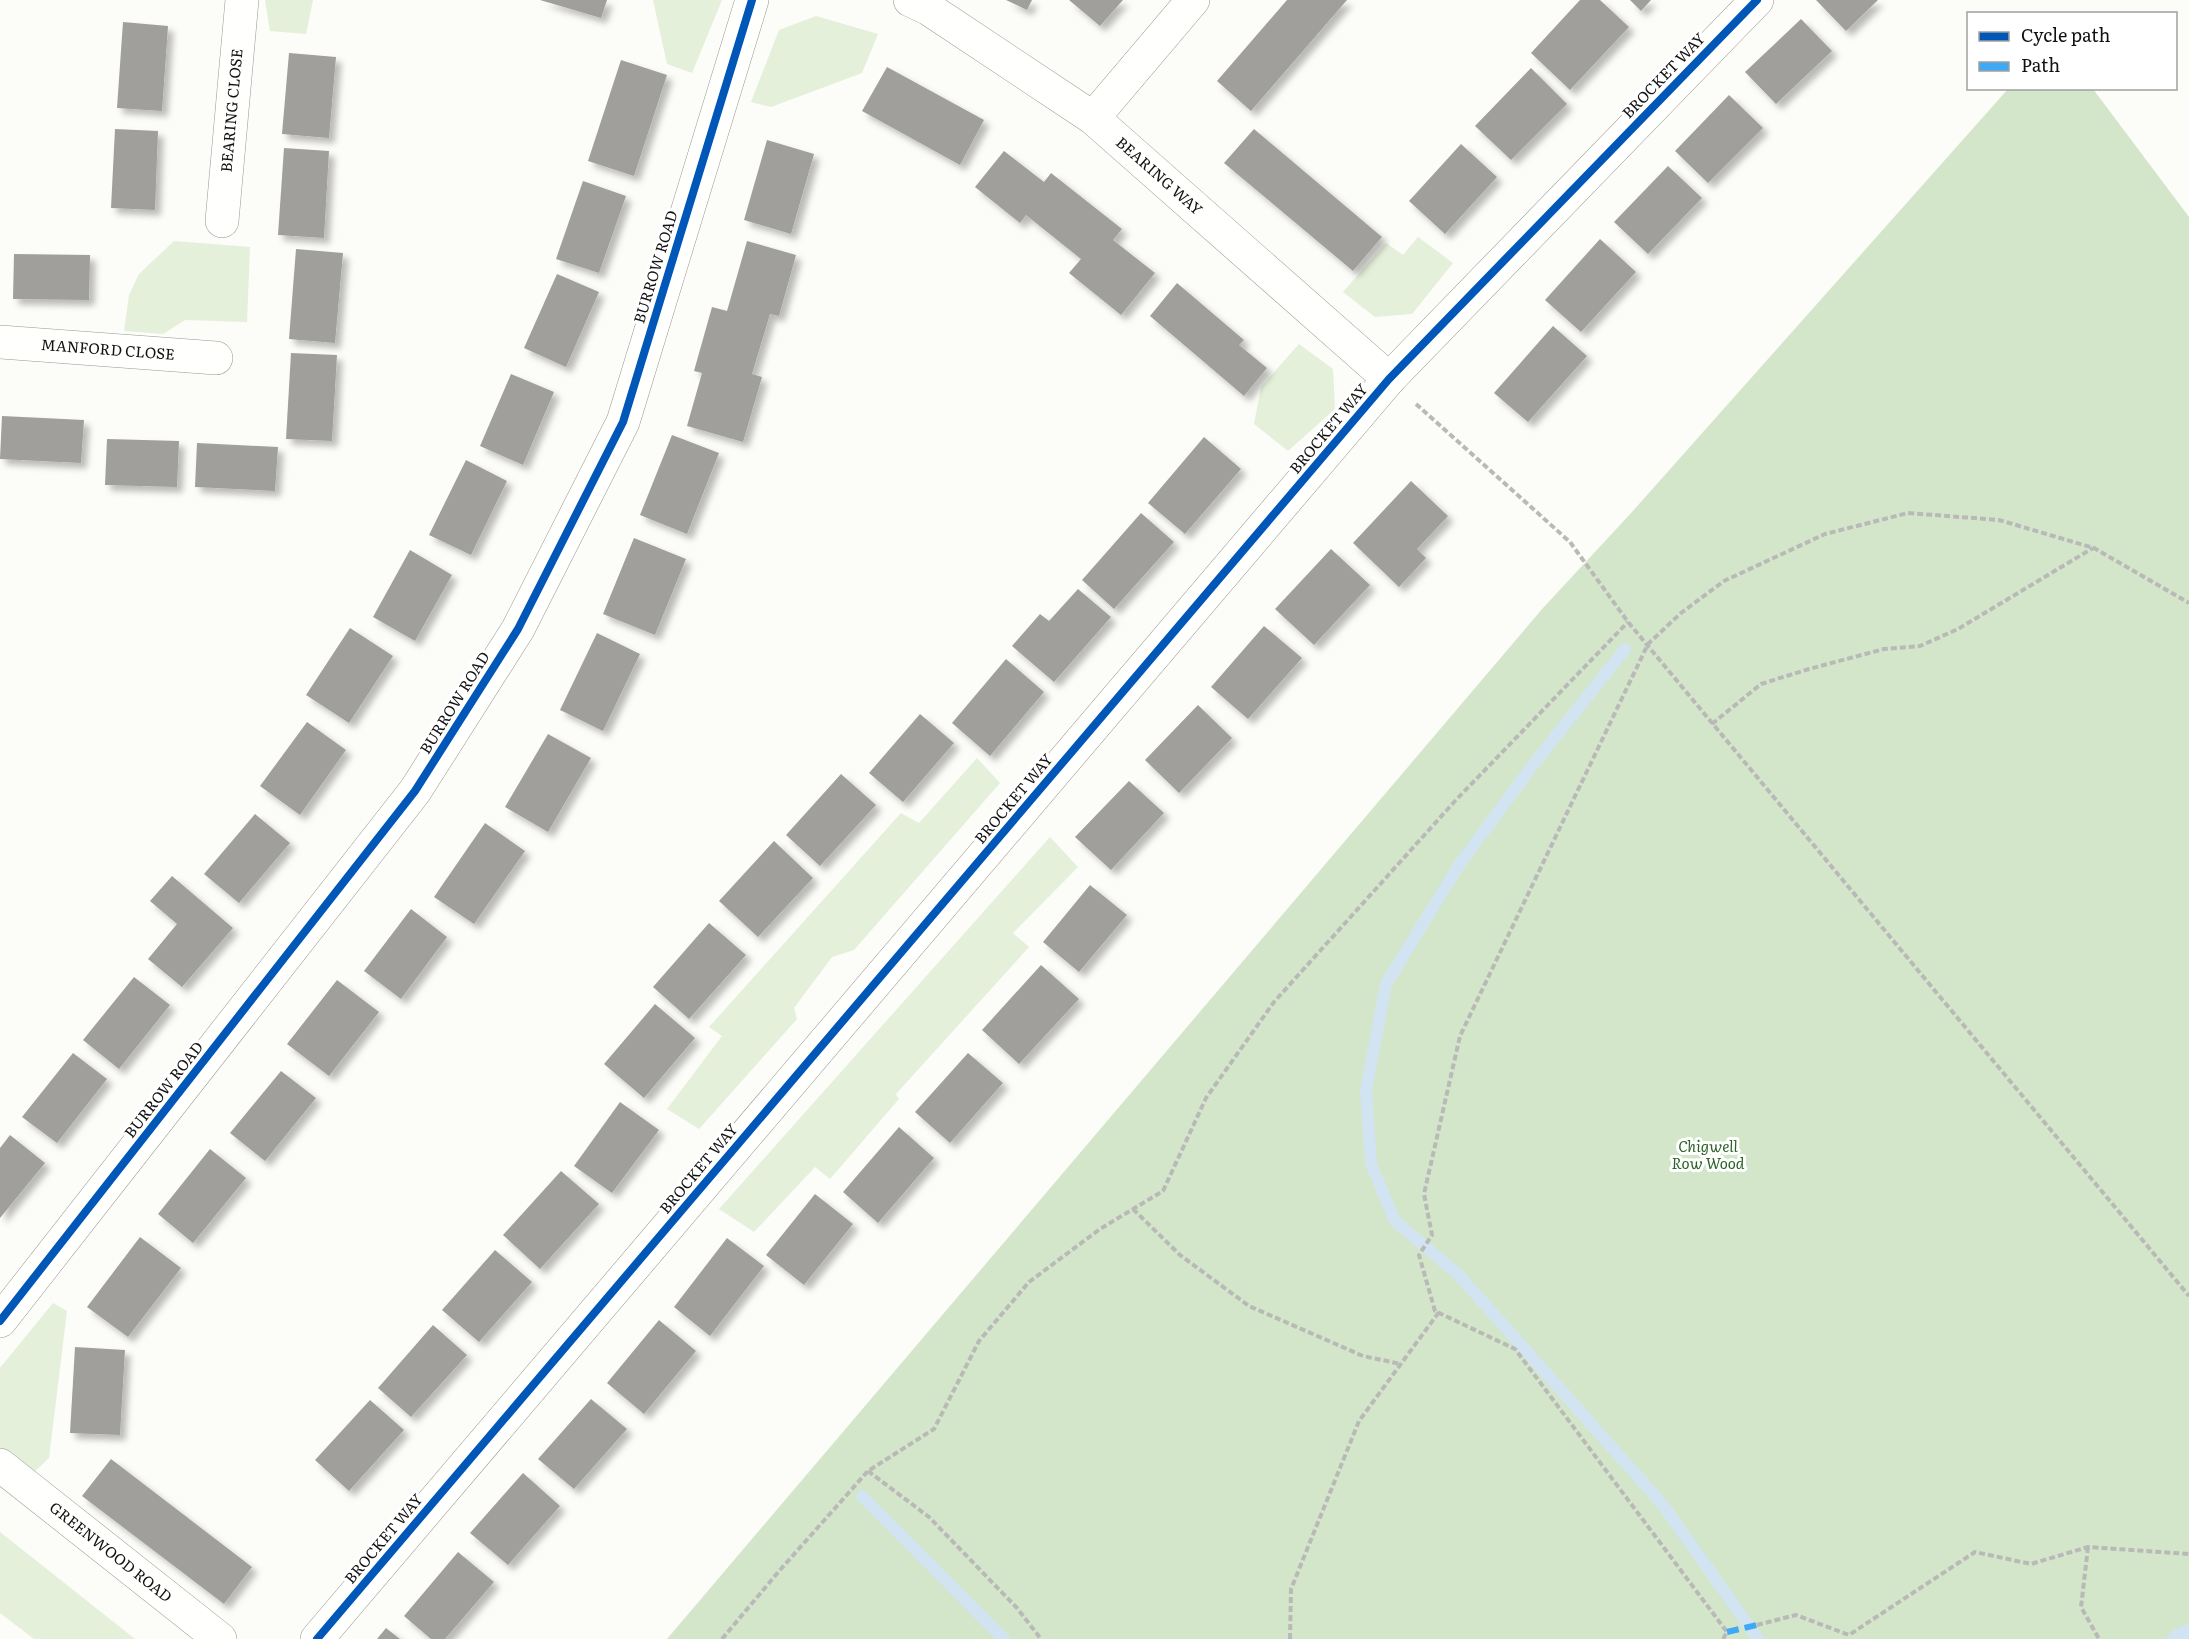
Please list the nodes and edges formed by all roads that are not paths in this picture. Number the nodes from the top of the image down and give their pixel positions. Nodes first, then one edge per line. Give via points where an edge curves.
1 (242, 0) edge
2 (752, 0) edge
3 (909, 0) edge
4 (1193, 0) edge
5 (1757, 0) edge
6 (1094, 118) junction
7 (222, 221) dead end
8 (0, 342) edge
9 (216, 358) dead end
10 (1389, 379) junction
11 (0, 1321) edge
12 (0, 1465) edge
13 (220, 1639) edge
14 (317, 1639) edge

1 - 7 street, BEARING CLOSE
2 - 11 street, BURROW ROAD via 623,422 518,629 415,791
3 - 6 street, BEARING WAY via 929,9
4 - 6 street
5 - 10 street, BROCKET WAY
6 - 10 street, BEARING WAY
8 - 9 street, MANFORD CLOSE
10 - 14 street, BROCKET WAY
12 - 13 street, GREENWOOD ROAD

